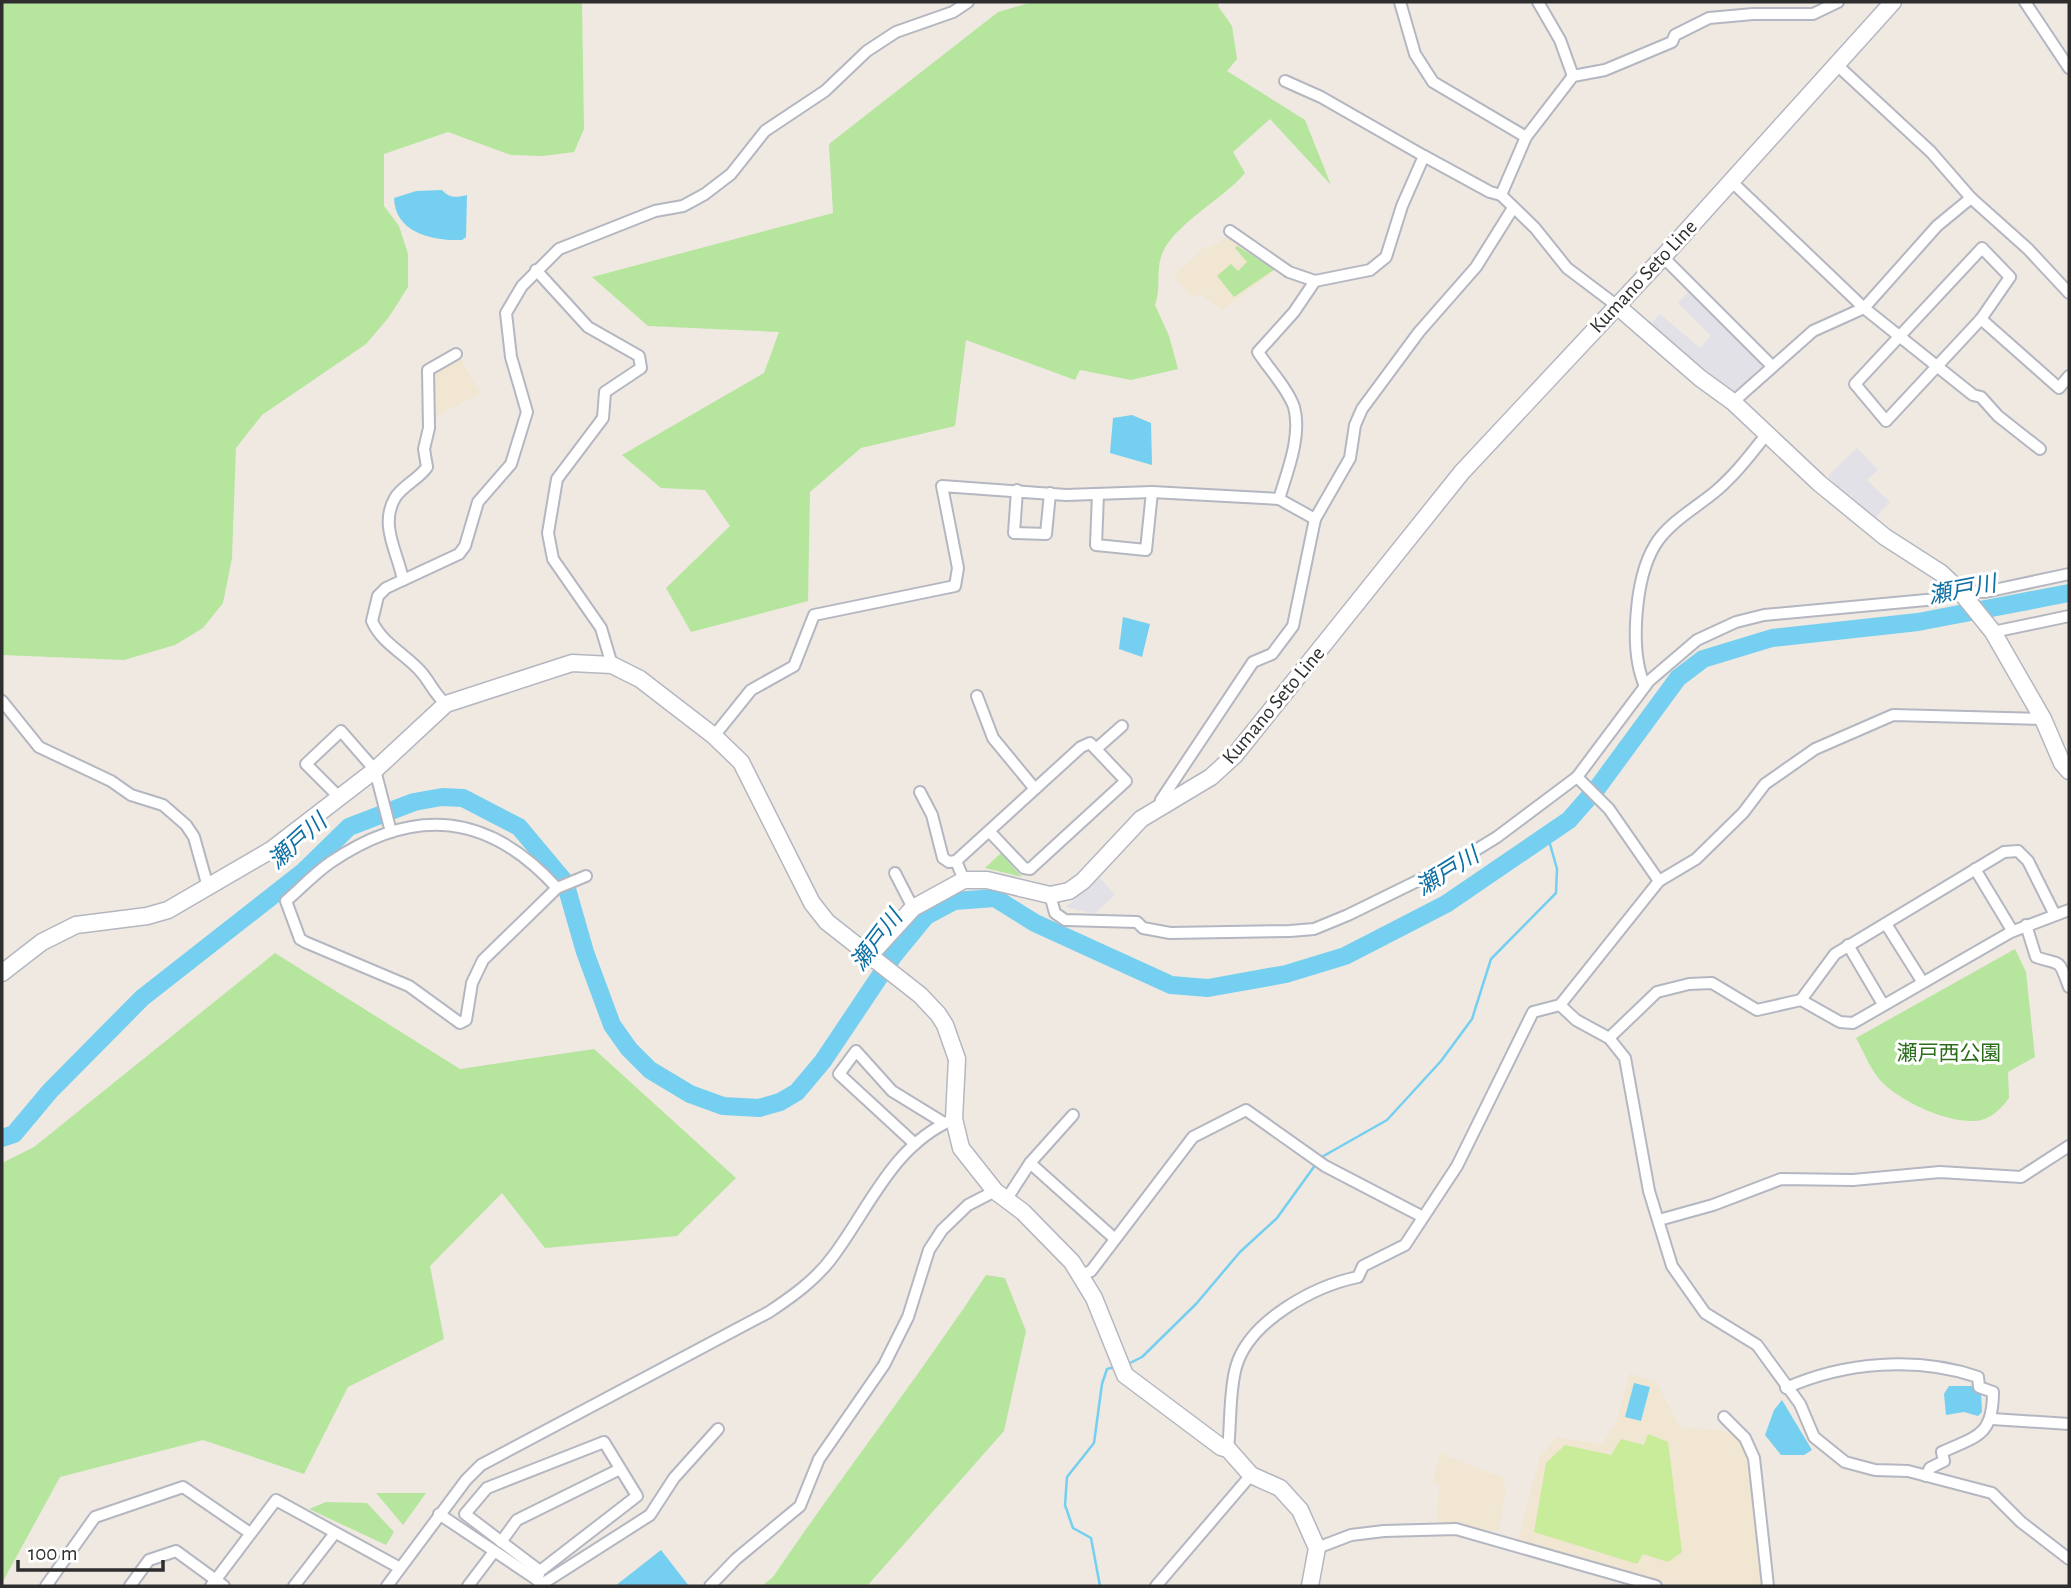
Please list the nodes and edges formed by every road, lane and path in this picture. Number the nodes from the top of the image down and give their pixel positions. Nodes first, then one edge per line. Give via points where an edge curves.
1 (968, 2) edge
2 (1400, 2) edge
3 (1538, 2) edge
4 (1838, 2) edge
5 (1893, 2) edge
6 (2025, 2) edge
7 (1837, 65) junction
8 (2069, 68) edge
9 (1573, 76) junction
10 (1285, 81) dead end
11 (1526, 137) junction
12 (1423, 156) junction
13 (1730, 180) junction
14 (1501, 195) junction
15 (1971, 198) junction
16 (1513, 208) junction
17 (1230, 230) dead end
18 (1663, 257) junction
19 (536, 270) junction
20 (1315, 281) junction
21 (2069, 291) edge
22 (1616, 305) junction
23 (1864, 308) junction
24 (1982, 319) junction
25 (1900, 337) junction
26 (456, 354) dead end
27 (1772, 366) junction
28 (1939, 366) junction
29 (2069, 376) edge
30 (1733, 402) junction
31 (1766, 435) junction
32 (2040, 449) dead end
33 (1017, 489) junction
34 (1152, 492) junction
35 (1050, 494) junction
36 (1098, 494) junction
37 (1279, 499) junction
38 (1315, 519) junction
39 (2069, 574) edge
40 (404, 580) junction
41 (1963, 594) junction
42 (2069, 616) edge
43 (1992, 631) junction
44 (612, 665) junction
45 (1645, 686) junction
46 (976, 696) dead end
47 (2, 701) edge
48 (446, 704) junction
49 (2043, 719) junction
50 (1122, 726) dead end
51 (714, 736) junction
52 (1096, 749) junction
53 (2067, 763) edge
54 (375, 770) junction
55 (1578, 778) junction
56 (1035, 789) junction
57 (920, 792) dead end
58 (340, 797) junction
59 (1159, 810) junction
60 (390, 828) junction
61 (989, 831) junction
62 (956, 860) junction
63 (1975, 869) junction
64 (895, 873) dead end
65 (586, 876) dead end
66 (964, 880) junction
67 (1660, 881) junction
68 (560, 886) junction
69 (208, 887) junction
70 (1050, 895) junction
71 (913, 908) junction
72 (2069, 910) edge
73 (2055, 915) junction
74 (1886, 924) junction
75 (2026, 925) junction
76 (2010, 927) dead end
77 (1848, 945) junction
78 (873, 958) junction
79 (2, 973) edge
80 (1920, 978) dead end
81 (2069, 987) edge
82 (1801, 1000) junction
83 (1881, 1001) dead end
84 (1560, 1005) junction
85 (1609, 1038) junction
86 (1073, 1115) dead end
87 (949, 1121) junction
88 (915, 1143) junction
89 (2069, 1146) edge
90 (1030, 1163) junction
91 (1001, 1195) junction
92 (1423, 1217) junction
93 (1659, 1220) junction
94 (1115, 1239) junction
95 (1081, 1275) junction
96 (1786, 1388) junction
97 (1724, 1417) dead end
98 (1992, 1419) junction
99 (2069, 1424) edge
100 (718, 1429) dead end
101 (1228, 1449) junction
102 (618, 1470) junction
103 (1251, 1475) junction
104 (1926, 1476) junction
105 (439, 1514) junction
106 (250, 1533) junction
107 (335, 1533) junction
108 (501, 1542) junction
109 (1317, 1548) junction
110 (493, 1553) junction
111 (2069, 1559) edge
112 (400, 1568) junction
113 (541, 1581) edge
114 (217, 1584) edge
115 (1649, 1585) edge
116 (46, 1586) edge
117 (130, 1586) edge
118 (294, 1586) edge
119 (387, 1586) edge
120 (468, 1586) edge
121 (710, 1586) edge
122 (1156, 1586) edge
123 (1311, 1586) edge
124 (1768, 1586) edge

1 - 19 street via 896,32 867,51 825,91 765,131 731,174 705,194 559,249
2 - 11 street via 1415,54 1433,82
3 - 9 street via 1551,19
4 - 9 street via 1813,14 1709,18 1675,35 1672,42 1605,70
5 - 7 main road, Kumano Seto Line
6 - 8 street
7 - 13 main road, Kumano Seto Line
7 - 15 street via 1931,152
9 - 11 street
10 - 12 street
11 - 14 street
12 - 14 street
12 - 20 street via 1386,257 1370,270
13 - 18 main road, Kumano Seto Line
13 - 23 street
14 - 16 street
15 - 21 street
15 - 23 street via 1937,226
16 - 22 street via 1567,268
16 - 38 street via 1476,267 1419,332 1362,409 1354,425 1350,458
17 - 20 street via 1289,272
18 - 22 main road, Kumano Seto Line
18 - 27 street
19 - 40 street via 506,313 511,357 527,412 511,464 478,502 459,554
19 - 44 street via 588,327 639,356 642,363 641,369 605,393 603,418 557,479 548,533 553,559 601,628
20 - 37 street via 1258,352 1293,405 1295,416 1296,434
22 - 30 main road
22 - 59 main road, Kumano Seto Line via 1462,472 1235,755 1211,777
23 - 25 street
23 - 27 street via 1814,331
24 - 25 street via 2010,276 1982,248
24 - 28 street
24 - 29 street via 2059,388
25 - 28 street
25 - 28 street via 1855,384 1886,421
26 - 40 street via 428,370 427,467 395,497 391,508 389,537
27 - 30 street
28 - 32 street
30 - 31 main road
31 - 41 main road via 1885,537 1941,573
31 - 45 street via 1736,473 1656,544 1638,608 1639,672
33 - 35 street
33 - 35 street via 1014,533 1046,534
33 - 51 street via 942,486 958,568 955,586 814,615 794,666 751,690
34 - 36 street
34 - 36 street via 1146,550 1096,545
34 - 37 street
35 - 36 street
37 - 38 street
38 - 59 street via 1293,626 1272,654 1253,662 1161,800
39 - 41 street
40 - 48 street via 378,596 372,621 382,638 422,673
41 - 43 main road
41 - 45 street via 1764,615 1736,622 1697,640
42 - 43 street
43 - 49 main road
44 - 48 main road via 572,663
44 - 51 main road via 640,679
45 - 55 street
46 - 56 street via 993,738
47 - 69 street via 39,747 131,795 163,805 186,825 194,837
48 - 54 main road
49 - 53 main road
49 - 67 street via 1894,715 1875,723 1815,749 1765,784 1696,859
50 - 52 street
51 - 78 main road via 741,762 812,903 827,922
52 - 56 street via 1090,743 1081,747
52 - 61 street via 1126,781 1030,869
54 - 58 main road
54 - 58 street via 341,731 306,764
54 - 60 street
55 - 67 street via 1606,807
55 - 70 street via 1458,861 1314,929 1170,933 1143,928 1137,922 1065,920 1055,913
56 - 61 street
57 - 62 street via 932,815 943,858
58 - 69 main road via 271,850
59 - 70 main road, Kumano Seto Line via 1133,826 1083,881 1069,891
60 - 68 street via 444,825 474,830 505,842
60 - 68 street via 331,863 286,901 300,939 409,986 460,1023 466,1020 472,983 483,960
61 - 62 street
62 - 66 street
63 - 73 street via 2004,852 2018,851 2028,861
63 - 74 street
63 - 76 street
64 - 71 street
65 - 68 street
66 - 70 main road via 987,880
66 - 71 main road
67 - 84 street
69 - 79 main road via 169,910 76,925 42,942
71 - 78 main road
72 - 73 street
73 - 75 street
74 - 77 street
74 - 80 street
75 - 81 street via 2036,957 2061,965
75 - 82 street via 1853,1023 1840,1022
77 - 82 street via 1821,970
77 - 83 street
78 - 87 main road via 928,1003 945,1025 957,1059
82 - 85 street via 1757,1010 1712,983 1689,984 1657,992
84 - 85 street via 1576,1020
84 - 92 street via 1533,1012 1457,1166
85 - 93 street via 1625,1058 1649,1191
86 - 90 street
87 - 88 street
87 - 88 street via 892,1091 856,1051 839,1074
87 - 91 main road via 961,1147
88 - 105 street via 887,1172 836,1254 799,1291 769,1312 481,1465
89 - 93 street via 2021,1177 1940,1172 1853,1180 1782,1179
90 - 91 street
90 - 94 street
91 - 95 main road via 1023,1212
91 - 121 street via 968,1205 942,1230 929,1250 908,1317 884,1365 819,1459 800,1506
92 - 94 street via 1325,1166 1246,1110 1192,1137
92 - 101 street via 1405,1245 1363,1266 1358,1277 1340,1281 1260,1326 1236,1367
93 - 96 street via 1672,1266 1689,1293 1705,1313 1757,1345
94 - 95 street via 1091,1271
95 - 101 main road via 1108,1328 1120,1366 1153,1398
96 - 98 street via 1861,1366 1946,1368 1978,1377 1979,1387 1993,1392
96 - 104 street via 1800,1405 1814,1437 1846,1462
97 - 124 street via 1745,1438 1754,1458
98 - 99 street
98 - 104 street via 1981,1434 1942,1452 1944,1461 1930,1468
100 - 113 street via 674,1478 650,1515
101 - 103 main road
102 - 108 street via 517,1520
102 - 108 street via 604,1442 487,1488 464,1514
102 - 113 street via 637,1496
103 - 109 main road via 1280,1488 1300,1510
103 - 122 street
104 - 111 street via 1992,1493
105 - 110 street
105 - 112 street
106 - 107 street via 276,1500
106 - 114 street
106 - 116 street via 183,1487 95,1517
107 - 112 street
107 - 118 street
108 - 113 street
109 - 115 street via 1351,1535 1456,1529
109 - 123 main road
110 - 113 street
110 - 120 street
112 - 119 street
114 - 117 street via 176,1551 149,1560

